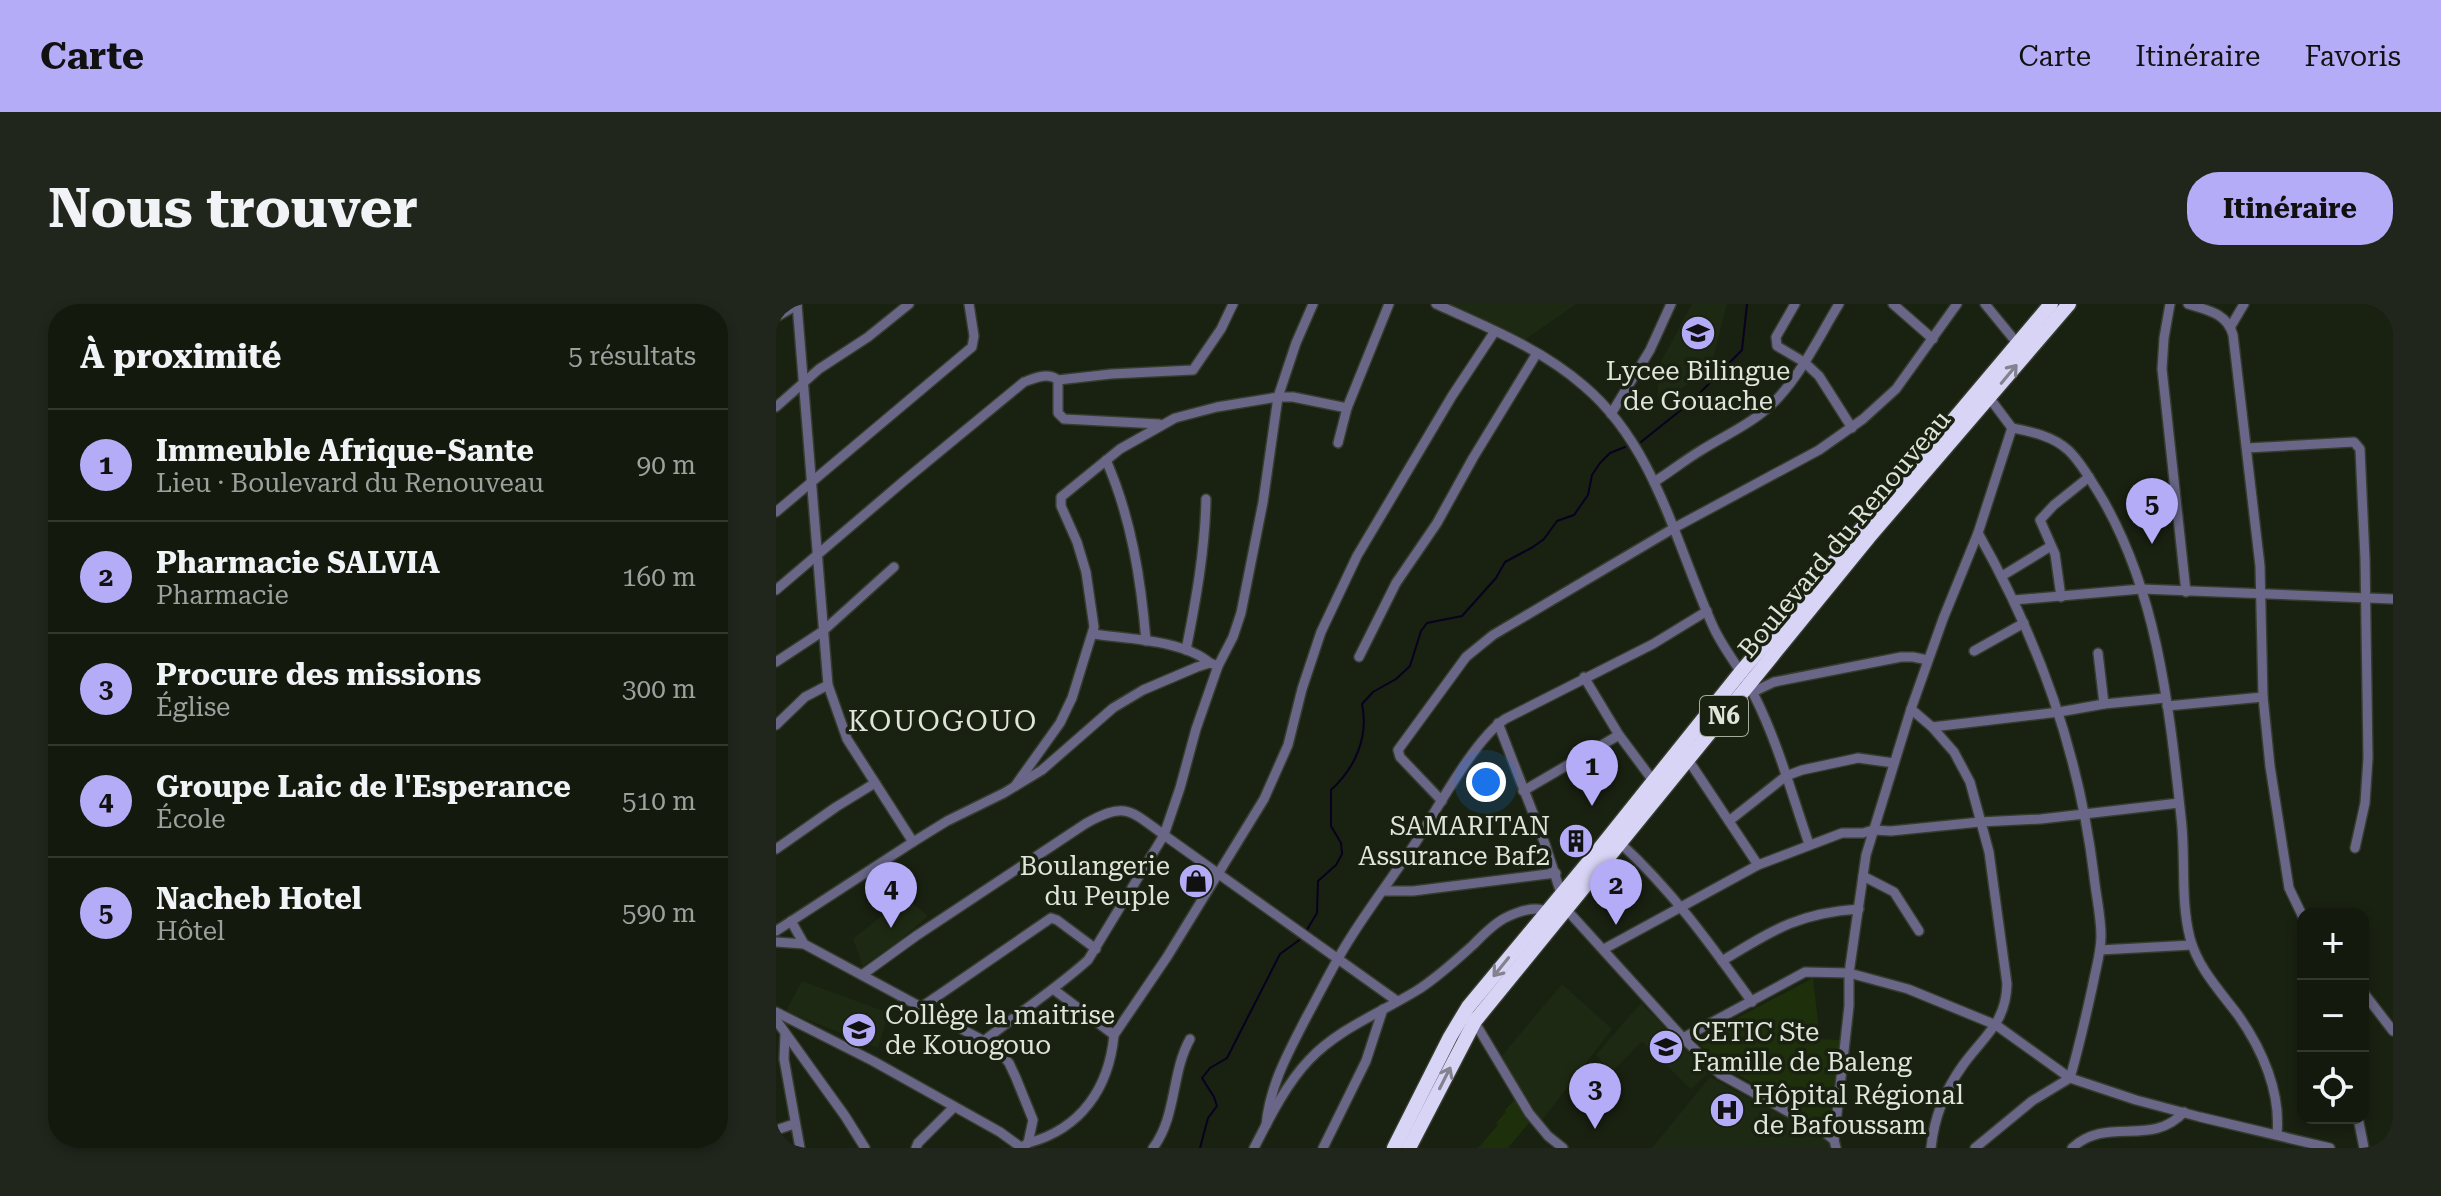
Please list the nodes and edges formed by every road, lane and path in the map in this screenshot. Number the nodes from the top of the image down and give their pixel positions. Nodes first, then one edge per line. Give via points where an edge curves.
1 (797, 304) edge
2 (909, 304) edge
3 (969, 304) edge
4 (1233, 304) edge
5 (1313, 304) edge
6 (1389, 304) edge
7 (1436, 304) edge
8 (1671, 304) edge
9 (1795, 304) edge
10 (1839, 304) edge
11 (1893, 304) edge
12 (1957, 304) edge
13 (1985, 304) edge
14 (2051, 304) edge
15 (2069, 304) edge
16 (2170, 304) edge
17 (2188, 304) edge
18 (2244, 304) edge
19 (776, 317) edge
20 (2231, 326) junction
21 (1495, 331) junction
22 (1933, 339) junction
23 (2022, 348) junction
24 (1537, 353) junction
25 (1804, 362) junction
26 (1058, 380) junction
27 (802, 384) junction
28 (1985, 392) junction
29 (1278, 397) junction
30 (776, 407) edge
31 (1347, 408) junction
32 (1611, 414) junction
33 (1163, 424) junction
34 (1852, 428) junction
35 (2012, 428) junction
36 (1338, 443) dead end
37 (2247, 448) junction
38 (1106, 460) junction
39 (2089, 477) junction
40 (1654, 482) junction
41 (810, 485) junction
42 (1206, 499) dead end
43 (776, 512) edge
44 (1674, 528) junction
45 (1978, 533) junction
46 (2051, 546) junction
47 (817, 557) junction
48 (894, 567) dead end
49 (2002, 576) junction
50 (2141, 589) junction
51 (776, 590) edge
52 (2186, 592) junction
53 (2262, 593) junction
54 (2061, 597) junction
55 (2366, 599) junction
56 (2393, 599) edge
57 (2014, 600) junction
58 (1707, 611) junction
59 (2024, 623) junction
60 (823, 631) junction
61 (1093, 634) junction
62 (1146, 641) junction
63 (1186, 650) junction
64 (1974, 651) dead end
65 (2098, 653) dead end
66 (1359, 657) dead end
67 (1928, 660) junction
68 (776, 662) edge
69 (1214, 665) junction
70 (1584, 677) junction
71 (1746, 683) junction
72 (828, 685) junction
73 (2263, 697) junction
74 (2166, 702) junction
75 (2104, 704) junction
76 (1911, 709) junction
77 (2059, 712) junction
78 (1498, 723) junction
79 (776, 725) edge
80 (1932, 727) junction
81 (1619, 735) junction
82 (1684, 755) junction
83 (1894, 763) junction
84 (1786, 776) junction
85 (1654, 782) junction
86 (875, 783) junction
87 (1015, 786) junction
88 (1523, 791) junction
89 (1442, 801) junction
90 (2179, 803) junction
91 (2085, 815) junction
92 (1729, 821) junction
93 (1980, 822) junction
94 (1873, 830) junction
95 (1164, 835) junction
96 (913, 842) junction
97 (1619, 842) junction
98 (1809, 844) junction
99 (2355, 848) dead end
100 (776, 849) edge
101 (1758, 865) junction
102 (1219, 873) junction
103 (1556, 873) junction
104 (1863, 876) junction
105 (1384, 891) junction
106 (1561, 893) junction
107 (1681, 907) junction
108 (2299, 908) edge
109 (1859, 909) junction
110 (1557, 913) junction
111 (791, 921) junction
112 (776, 931) edge
113 (1919, 931) dead end
114 (776, 942) edge
115 (804, 944) junction
116 (2192, 945) junction
117 (1096, 949) junction
118 (1604, 949) junction
119 (2100, 950) junction
120 (1338, 958) junction
121 (1722, 961) junction
122 (1849, 973) junction
123 (862, 975) junction
124 (1053, 989) junction
125 (2369, 1000) edge
126 (1397, 1001) junction
127 (1752, 1002) junction
128 (920, 1008) junction
129 (1383, 1009) junction
130 (776, 1012) edge
131 (1470, 1016) junction
132 (776, 1020) edge
133 (1996, 1025) junction
134 (2392, 1029) edge
135 (785, 1035) junction
136 (1114, 1035) junction
137 (1683, 1038) junction
138 (1190, 1039) dead end
139 (984, 1041) junction
140 (2070, 1078) junction
141 (954, 1107) junction
142 (1421, 1109) junction
143 (2184, 1112) junction
144 (794, 1124) junction
145 (2359, 1124) edge
146 (1266, 1125) junction
147 (776, 1130) edge
148 (2277, 1134) junction
149 (1835, 1144) edge
150 (2302, 1145) edge
151 (1024, 1146) edge
152 (800, 1148) edge
153 (865, 1148) edge
154 (916, 1148) edge
155 (1153, 1148) edge
156 (1254, 1148) edge
157 (1323, 1148) edge
158 (1394, 1148) edge
159 (1409, 1148) edge
160 (1563, 1148) edge
161 (1931, 1148) edge
162 (1976, 1148) edge
163 (2072, 1148) edge
164 (2330, 1148) edge
165 (2364, 1148) edge

1 - 19 street
1 - 27 street
2 - 27 street
3 - 41 street via 972,347
4 - 26 street via 1193,370
5 - 29 street
6 - 31 street
7 - 21 street
8 - 32 street
9 - 25 street via 1776,343
10 - 25 street
11 - 22 street
12 - 22 street
13 - 23 street
14 - 23 highway, Boulevard du Renouveau / N6
15 - 23 highway, Boulevard du Renouveau / N6
16 - 52 street via 2162,369
17 - 20 street via 2216,313
18 - 20 street
20 - 37 street
21 - 24 street
21 - 102 street via 1357,556 1321,632 1274,779
22 - 34 street via 1889,397
23 - 28 highway, Boulevard du Renouveau / N6
24 - 32 street via 1586,387
24 - 66 street via 1396,583
25 - 34 street
25 - 40 street via 1761,414
26 - 33 street via 1058,413 1064,419
26 - 47 street via 1043,376 1020,385
27 - 30 street
27 - 41 street
28 - 35 street
28 - 71 highway, Boulevard du Renouveau / N6
29 - 31 street
29 - 33 street via 1203,410
29 - 69 street via 1241,613
31 - 36 street
32 - 40 street
33 - 38 street
34 - 44 street
35 - 39 street via 2058,443
35 - 45 street
37 - 53 street
37 - 55 street via 2354,442 2359,446
38 - 61 street via 1060,501 1086,572
38 - 62 street via 1129,521
39 - 46 street via 2041,517
39 - 50 street via 2124,541
40 - 44 street
41 - 43 street
41 - 47 street
42 - 63 street
44 - 58 street
44 - 89 street via 1493,635 1466,657 1398,750
45 - 49 street
45 - 67 street
46 - 49 street
46 - 54 street
47 - 51 street
47 - 60 street
48 - 60 street
49 - 57 street
50 - 52 street
50 - 54 street
50 - 74 street
52 - 53 street
53 - 55 street
53 - 73 street
54 - 57 street
55 - 56 street
55 - 99 street via 2368,758
57 - 59 street
58 - 70 street
58 - 71 street
59 - 64 street
59 - 77 street
60 - 68 street
60 - 72 street
61 - 62 street
61 - 87 street via 1060,723
62 - 63 street
63 - 69 street
65 - 75 street
67 - 71 street via 1901,657
67 - 76 street
69 - 87 street via 1164,680 1113,708 1066,751
69 - 95 street
70 - 78 street
70 - 81 street
71 - 82 highway, Boulevard du Renouveau / N6
71 - 84 street
72 - 79 street via 805,697
72 - 86 street via 847,739
73 - 74 street
73 - 108 street via 2280,842
74 - 75 street
74 - 90 street
75 - 77 street
76 - 80 street
76 - 83 street
77 - 80 street
77 - 91 street
78 - 88 street
78 - 89 street
80 - 93 street via 1960,760
81 - 85 street
81 - 88 street
82 - 85 highway, Boulevard du Renouveau / N6
82 - 92 street
82 - 97 highway, Boulevard du Renouveau / N6
83 - 84 street via 1852,758
83 - 94 street
84 - 92 street
84 - 98 street
85 - 106 highway, Boulevard du Renouveau / N6
86 - 96 street
86 - 100 street
87 - 96 street
88 - 103 street
89 - 105 street
90 - 91 street
90 - 116 street
91 - 93 street
91 - 119 street
92 - 101 street
93 - 94 street
93 - 133 street via 2006,966 2007,999
94 - 98 street
94 - 104 street
95 - 102 street
95 - 117 street
95 - 123 street via 1129,811 1104,813
96 - 111 street
97 - 107 street
97 - 110 highway, Boulevard du Renouveau / N6
98 - 101 street
101 - 107 street
102 - 120 street
102 - 136 street
103 - 105 street
103 - 106 street
104 - 109 street
104 - 113 street via 1894,892
105 - 120 street
106 - 110 highway, Boulevard du Renouveau / N6
107 - 118 street
107 - 121 street
109 - 121 street via 1801,918
109 - 122 street
110 - 118 street
110 - 126 street via 1526,910 1501,920 1452,964
110 - 131 highway, Boulevard du Renouveau / N6
111 - 112 street
111 - 115 street
114 - 115 street
115 - 123 street
116 - 119 street
116 - 148 street via 2260,1052 2275,1096
117 - 124 street
117 - 128 street via 1051,918
118 - 137 street
119 - 140 street
120 - 126 street
120 - 146 street via 1283,1062
121 - 127 street
122 - 127 street via 1809,971
122 - 133 street via 1908,989
122 - 149 street
123 - 128 street
124 - 136 street
124 - 139 street
125 - 134 street
126 - 129 street
127 - 137 street
128 - 139 street
129 - 146 street via 1318,1050
129 - 157 street via 1366,1061
130 - 141 street
131 - 142 highway, Boulevard du Renouveau / N6
131 - 160 street via 1529,1113
132 - 135 street
133 - 140 street
133 - 161 street via 1954,1078
135 - 144 street
135 - 153 street
136 - 151 street via 1105,1076 1080,1116
137 - 149 street via 1720,1074 1823,1131
138 - 155 street
139 - 151 street via 1009,1063 1033,1120
140 - 143 street
140 - 162 street via 2032,1101
141 - 151 street
141 - 154 street
142 - 158 highway, Boulevard du Renouveau / N6
142 - 159 highway, Boulevard du Renouveau / N6
143 - 148 street
143 - 163 street via 2159,1131 2094,1135
144 - 147 street
144 - 152 street
145 - 165 street
146 - 156 street
148 - 150 street
150 - 164 street

